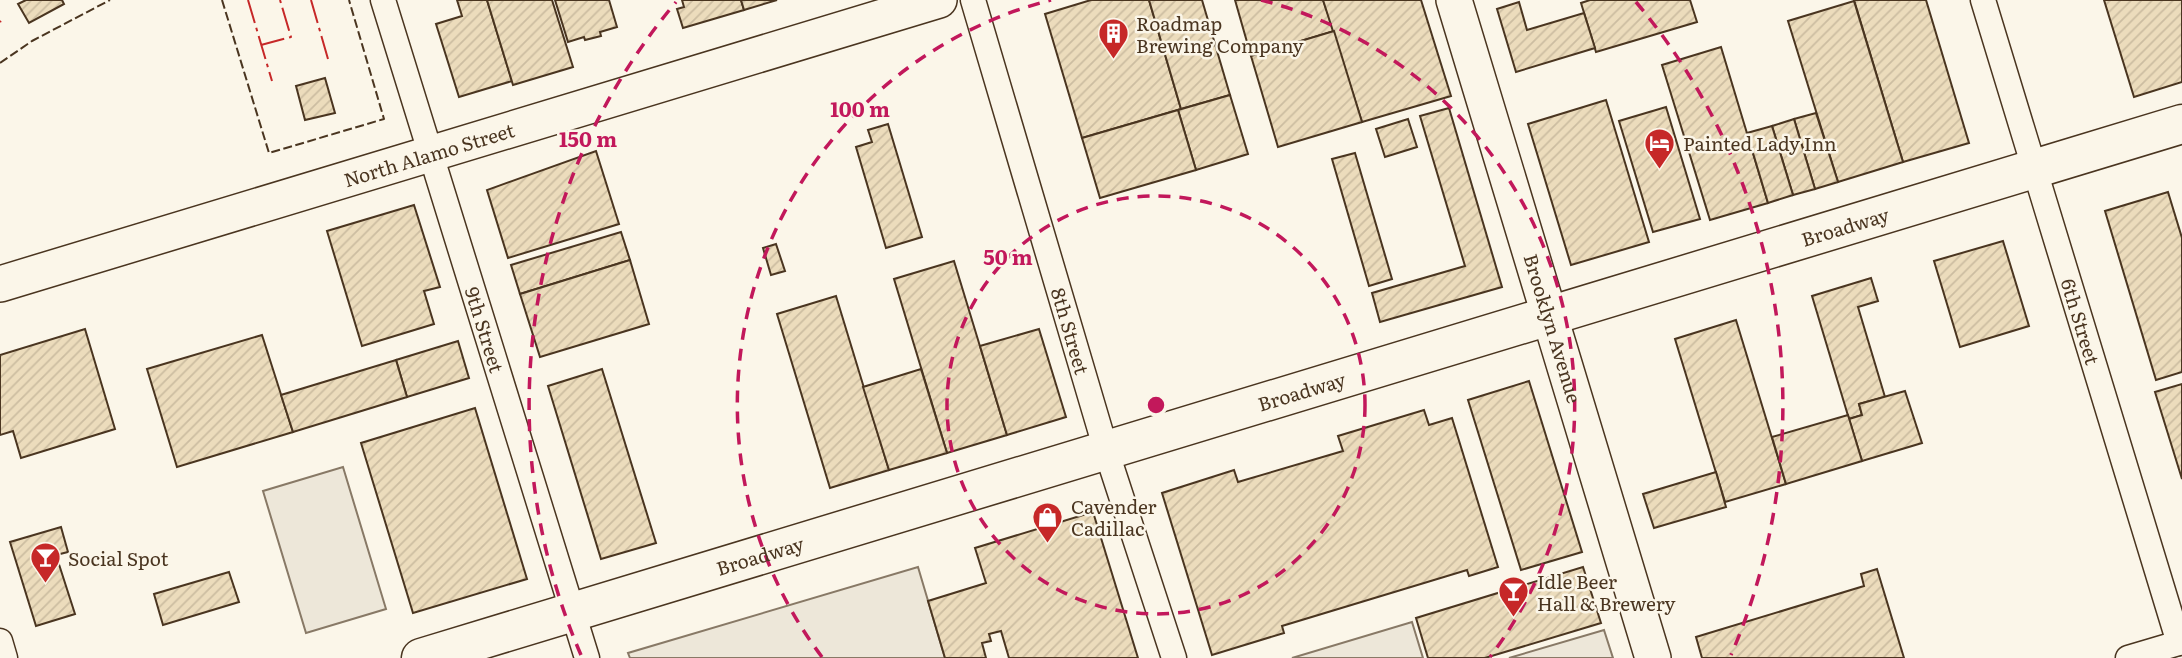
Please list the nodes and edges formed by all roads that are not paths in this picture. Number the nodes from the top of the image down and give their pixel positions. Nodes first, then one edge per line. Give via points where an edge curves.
1 (383, 0) edge
2 (939, 0) edge
3 (973, 0) edge
4 (1454, 0) edge
5 (1983, 0) edge
6 (2182, 124) edge
7 (431, 153) junction
8 (2035, 169) junction
9 (0, 284) edge
10 (1549, 314) junction
11 (1106, 450) junction
12 (573, 612) junction
13 (0, 641) edge
14 (2181, 642) edge
15 (5, 658) edge
16 (421, 658) edge
17 (587, 658) edge
18 (1174, 658) edge
19 (1653, 658) edge
20 (2128, 658) edge

1 - 7 street, 9th Street
2 - 7 street, North Alamo Street
3 - 11 street, 8th Street
4 - 10 street, Brooklyn Avenue
5 - 8 street, 6th Street
6 - 8 main road, Broadway
7 - 9 street, North Alamo Street
7 - 12 street, 9th Street
8 - 10 main road, Broadway
8 - 14 street, 6th Street
10 - 11 main road, Broadway
10 - 19 street, Brooklyn Avenue
11 - 12 main road, Broadway
11 - 18 street, 8th Street
12 - 16 main road, Broadway
12 - 17 street, 9th Street
13 - 15 street
14 - 20 street

